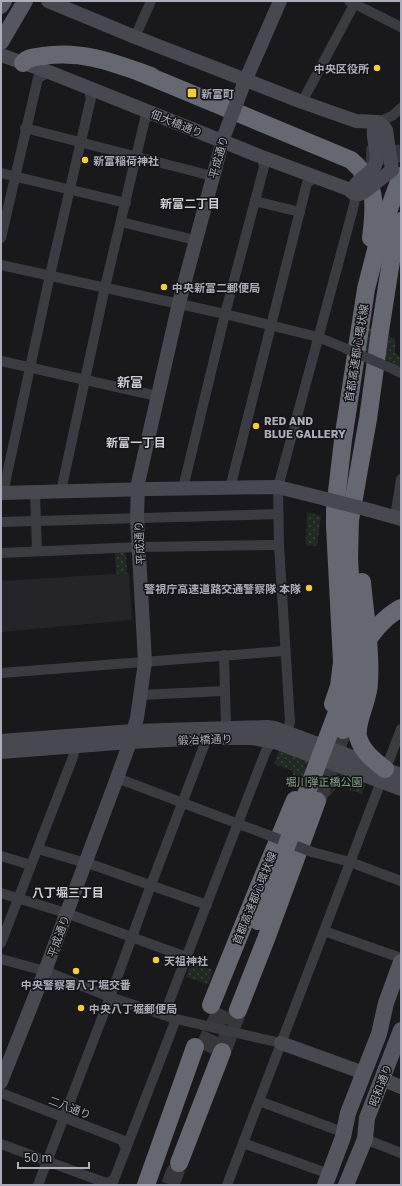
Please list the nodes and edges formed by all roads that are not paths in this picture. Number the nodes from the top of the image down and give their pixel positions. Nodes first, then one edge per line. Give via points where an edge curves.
1 (4, 1) edge
2 (25, 1) edge
3 (48, 1) edge
4 (152, 1) edge
5 (280, 1) edge
6 (353, 2) edge
7 (1, 6) edge
8 (401, 27) edge
9 (134, 37) junction
10 (1, 42) edge
11 (1, 55) edge
12 (23, 63) junction
13 (49, 72) junction
14 (139, 72) junction
15 (244, 83) junction
16 (88, 88) junction
17 (302, 102) junction
18 (401, 108) edge
19 (154, 114) junction
20 (378, 125) junction
21 (26, 128) junction
22 (223, 139) junction
23 (81, 142) junction
24 (136, 157) junction
25 (262, 157) junction
26 (372, 161) junction
27 (398, 173) edge
28 (1, 174) edge
29 (212, 176) junction
30 (15, 177) junction
31 (317, 177) junction
32 (71, 189) junction
33 (355, 191) junction
34 (256, 201) junction
35 (126, 203) junction
36 (300, 212) junction
37 (397, 218) edge
38 (121, 222) junction
39 (1, 238) edge
40 (195, 240) junction
41 (1, 265) edge
42 (50, 274) junction
43 (105, 287) junction
44 (366, 289) junction
45 (179, 303) junction
46 (225, 314) junction
47 (271, 326) junction
48 (318, 337) junction
49 (1, 361) edge
50 (30, 369) junction
51 (397, 371) edge
52 (85, 381) junction
53 (157, 396) junction
54 (373, 419) junction
55 (358, 474) junction
56 (401, 478) edge
57 (278, 487) junction
58 (183, 488) junction
59 (230, 488) junction
60 (137, 489) junction
61 (60, 491) junction
62 (35, 492) junction
63 (2, 493) edge
64 (347, 504) junction
65 (278, 514) junction
66 (137, 518) junction
67 (398, 518) edge
68 (36, 521) junction
69 (1, 522) edge
70 (279, 545) junction
71 (139, 547) junction
72 (37, 551) junction
73 (1, 553) edge
74 (401, 608) edge
75 (284, 650) junction
76 (224, 655) junction
77 (145, 662) junction
78 (1, 672) edge
79 (225, 691) junction
80 (140, 695) junction
81 (326, 724) tunnel mouth
82 (226, 728) junction
83 (401, 729) edge
84 (342, 730) tunnel mouth
85 (286, 732) junction
86 (132, 737) junction
87 (207, 738) junction
88 (1, 741) edge
89 (276, 742) junction
90 (76, 745) junction
91 (1, 752) edge
92 (389, 775) edge
93 (117, 778) junction
94 (401, 789) edge
95 (299, 792) tunnel mouth
96 (317, 801) tunnel mouth
97 (181, 803) junction
98 (238, 823) junction
99 (38, 849) junction
100 (1, 856) edge
101 (350, 862) junction
102 (85, 863) junction
103 (31, 865) junction
104 (401, 881) edge
105 (150, 885) junction
106 (1, 893) edge
107 (19, 898) junction
108 (207, 904) junction
109 (66, 913) junction
110 (324, 931) junction
111 (132, 937) junction
112 (1, 943) edge
113 (186, 957) junction
114 (401, 958) edge
115 (1, 959) edge
116 (401, 962) edge
117 (45, 972) junction
118 (401, 988) edge
119 (110, 997) junction
120 (224, 1007) junction
121 (164, 1015) junction
122 (176, 1019) junction
123 (401, 1030) edge
124 (378, 1034) junction
125 (281, 1043) junction
126 (199, 1048) tunnel mouth
127 (222, 1052) tunnel mouth
128 (364, 1073) junction
129 (382, 1079) junction
130 (1, 1082) edge
131 (401, 1087) edge
132 (1, 1093) edge
133 (259, 1101) junction
134 (348, 1113) junction
135 (64, 1118) junction
136 (367, 1118) junction
137 (337, 1130) junction
138 (365, 1139) junction
139 (243, 1143) junction
140 (1, 1144) edge
141 (126, 1149) junction
142 (401, 1153) edge
143 (47, 1161) junction
144 (179, 1164) tunnel mouth
145 (320, 1180) edge
146 (113, 1182) edge
147 (346, 1184) edge
148 (38, 1185) edge
149 (146, 1185) edge
150 (227, 1185) edge

1 - 7 main road
2 - 10 main road
3 - 9 street
4 - 9 street
5 - 15 street, 平成通り
6 - 8 street
6 - 17 street
9 - 15 street
11 - 12 street, 佃大橋通り
12 - 13 street, 佃大橋通り
12 - 14 highway via 36,57 72,54 95,58
13 - 16 street, 佃大橋通り
13 - 21 street via 38,78
14 - 26 highway via 190,89
14 - 44 highway via 342,155 358,166 368,180 374,203
15 - 17 street
15 - 22 street, 平成通り, bridge
16 - 19 street, 佃大橋通り
16 - 23 street via 91,98
17 - 20 street via 356,121
18 - 20 street
19 - 22 street, 佃大橋通り
19 - 24 street via 145,119
20 - 26 street, bridge via 373,133
20 - 27 street, bridge via 386,130
21 - 23 street
21 - 30 street
22 - 25 street, 佃大橋通り
22 - 29 street, 平成通り
23 - 24 street
23 - 32 street
24 - 29 street
24 - 35 street
25 - 31 street, 佃大橋通り
25 - 34 street via 264,167
26 - 27 street
26 - 33 street, bridge via 356,182
27 - 33 street, bridge via 364,192
27 - 37 highway, 首都高速都心環状線
28 - 30 street
29 - 40 street, 平成通り
30 - 32 street
30 - 39 street
31 - 33 street, 佃大橋通り
31 - 36 street via 307,183
32 - 35 street
32 - 42 street
33 - 48 street via 354,205
34 - 36 street
34 - 46 street
35 - 38 street
36 - 47 street
37 - 44 highway, 首都高速都心環状線 via 373,260
37 - 54 highway, 首都高速都心環状線 via 388,331
37 - 55 highway, 首都高速都心環状線
37 - 64 highway via 376,278
38 - 40 street
38 - 43 street
40 - 45 street, 平成通り
41 - 42 street
42 - 43 street
42 - 50 street
43 - 45 street
43 - 52 street
44 - 81 highway, 首都高速都心環状線 via 338,479 334,526 342,662 339,686
45 - 46 street
45 - 53 street, 平成通り
46 - 47 street
46 - 58 street
47 - 48 street
47 - 59 street
48 - 51 street, bridge
48 - 57 street
49 - 50 street
50 - 52 street
50 - 63 street
52 - 53 street
52 - 61 street
53 - 60 street, 平成通り
54 - 55 highway, 首都高速都心環状線
54 - 92 highway via 362,491 359,532 370,684 358,727 358,736 362,748
55 - 84 highway, 首都高速都心環状線 via 348,558 355,675 352,699
56 - 67 street
57 - 59 street
57 - 64 street, bridge
57 - 65 street
58 - 59 street
58 - 60 street
60 - 61 street
60 - 66 street, 平成通り
61 - 62 street
62 - 63 street
62 - 68 street
64 - 67 street, bridge
65 - 66 street
65 - 70 street
66 - 68 street
66 - 71 street, 平成通り
68 - 69 street
68 - 72 street
70 - 71 street
70 - 75 street
71 - 72 street
71 - 77 street, 平成通り
72 - 73 street
74 - 120 highway, bridge via 375,629 358,657
75 - 76 street
75 - 85 street via 290,722
76 - 77 street
76 - 79 street
77 - 78 street
77 - 80 street, 平成通り
79 - 80 street
79 - 82 street
80 - 86 street, 平成通り
82 - 85 street, 鍛冶橋通り via 267,727
82 - 86 street, 鍛冶橋通り
83 - 92 street
85 - 89 street
85 - 92 street, 鍛冶橋通り
86 - 87 street, 鍛冶橋通り
86 - 88 street, 鍛冶橋通り
86 - 90 street, 鍛冶橋通り
86 - 93 street, 平成通り
87 - 89 street, 鍛冶橋通り via 252,738
87 - 97 street
89 - 92 street, 鍛冶橋通り
89 - 98 street via 269,746 265,753
90 - 91 street, 鍛冶橋通り
90 - 99 street
92 - 94 street, 鍛冶橋通り
92 - 101 street
93 - 97 street
93 - 102 street, 平成通り
95 - 120 highway, 首都高速都心環状線 via 257,890
96 - 120 highway via 266,939
97 - 98 street
97 - 105 street
98 - 101 street, bridge via 312,852
98 - 108 street
99 - 102 street
99 - 103 street
100 - 103 street
101 - 104 street
101 - 110 street
102 - 105 street
102 - 109 street, 平成通り
103 - 107 street
105 - 108 street
105 - 111 street
106 - 107 street
107 - 109 street
107 - 112 street
108 - 113 street
109 - 111 street
109 - 117 street, 平成通り
110 - 114 street
110 - 125 street
111 - 113 street
111 - 119 street
113 - 121 street
115 - 117 street
116 - 124 main road, 昭和通り
117 - 119 street
117 - 130 street, 平成通り
118 - 124 main road, 昭和通り
119 - 121 street
119 - 135 street
121 - 122 street
122 - 125 street
122 - 141 street
123 - 129 main road, 昭和通り
124 - 128 main road, 昭和通り
125 - 128 street
125 - 133 street
126 - 149 highway
127 - 144 highway
128 - 134 main road, 昭和通り
129 - 131 street
129 - 136 main road, 昭和通り
132 - 135 street, 二八通り
133 - 137 street
133 - 139 street
134 - 137 main road, 昭和通り
134 - 145 main road, 昭和通り via 343,1137
135 - 141 street, 二八通り via 122,1140
135 - 143 street
136 - 138 main road, 昭和通り
136 - 147 main road, 昭和通り via 353,1138
137 - 145 main road, 昭和通り
138 - 142 street
138 - 147 main road, 昭和通り
139 - 145 street
139 - 150 street
140 - 143 street
141 - 146 street
143 - 146 street via 106,1183
143 - 148 street

